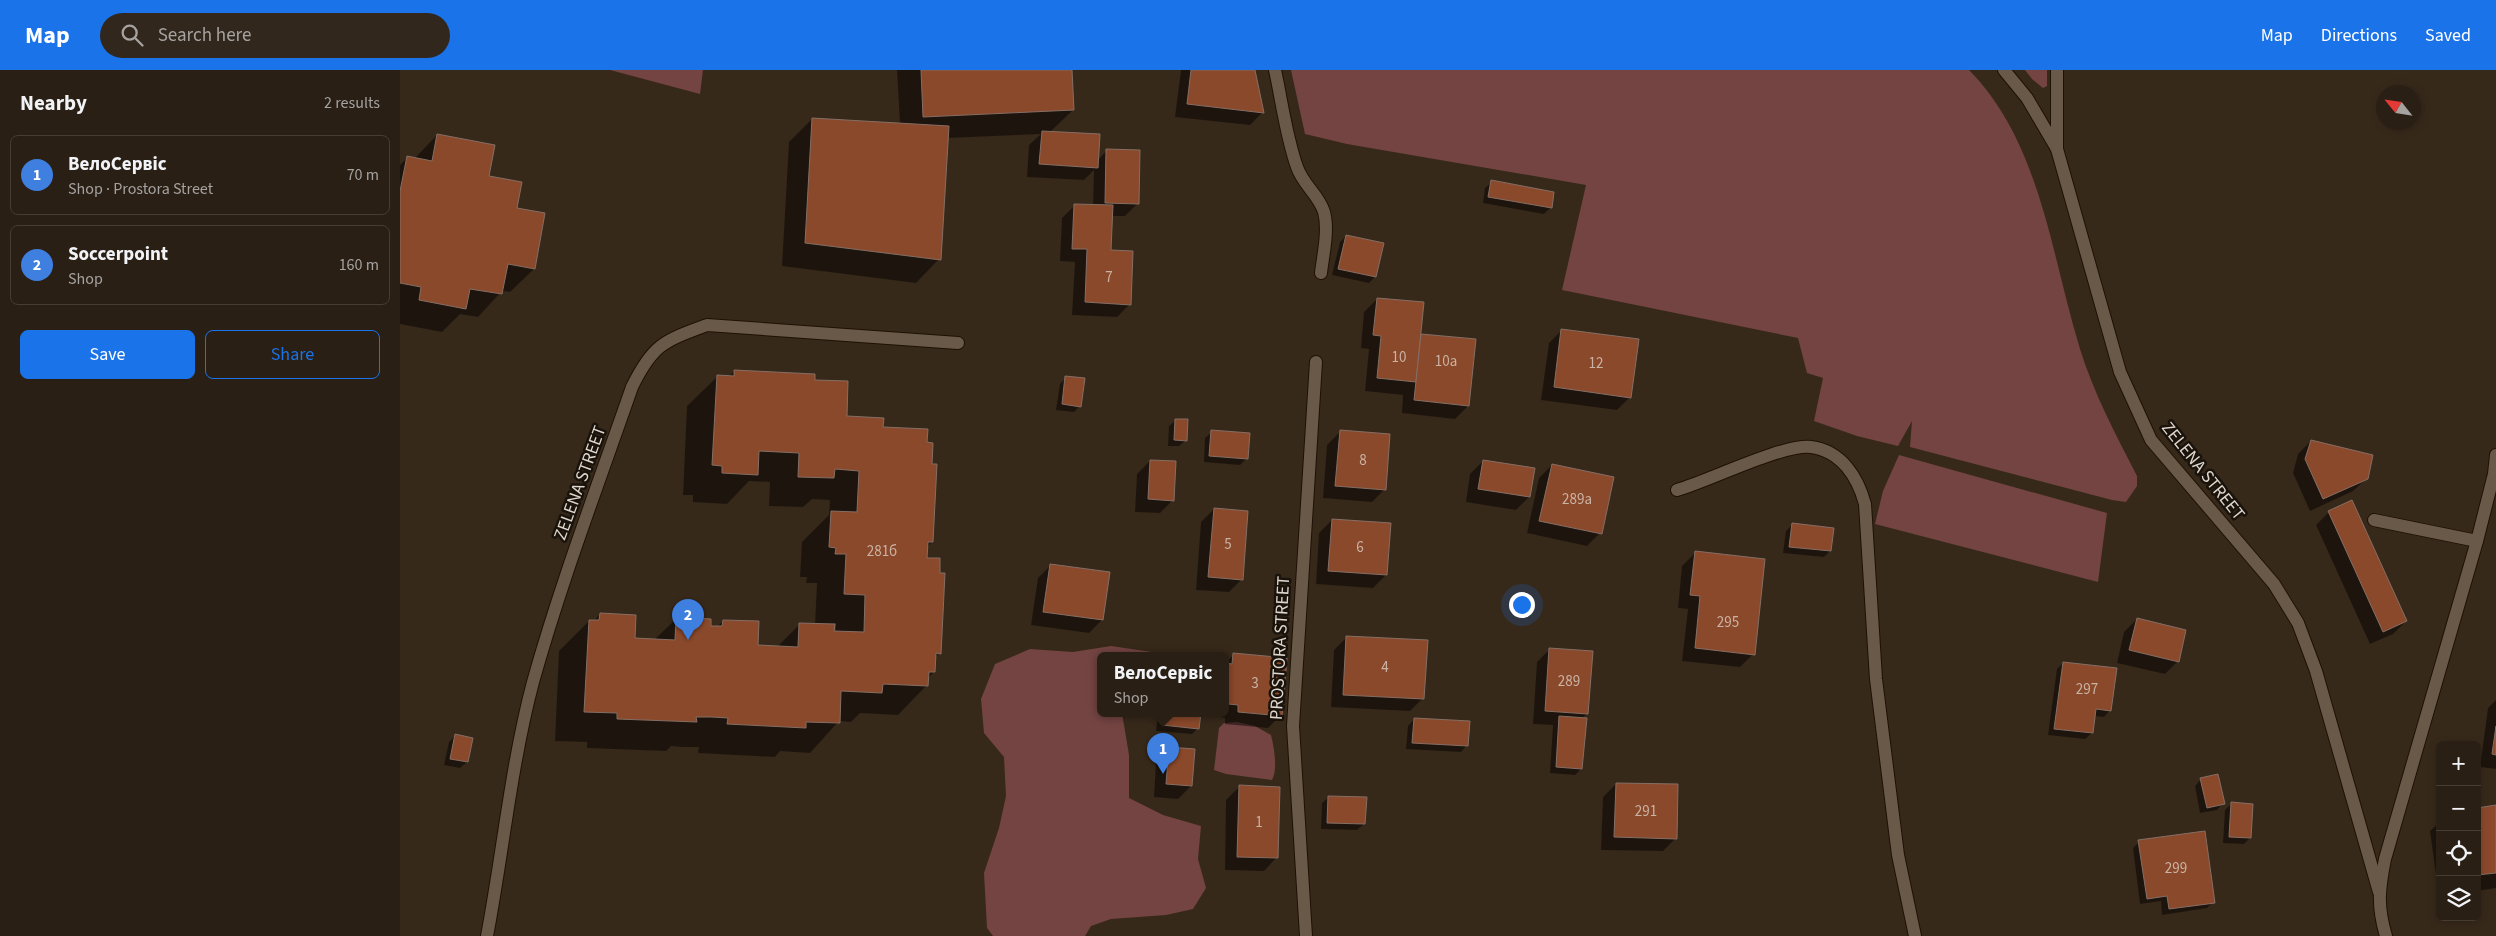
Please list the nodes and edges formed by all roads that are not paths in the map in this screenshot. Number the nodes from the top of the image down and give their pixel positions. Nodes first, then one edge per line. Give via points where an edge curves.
1 (1274, 70) edge
2 (2004, 70) edge
3 (2057, 70) edge
4 (2057, 149) junction
5 (1321, 273) dead end
6 (958, 343) dead end
7 (1316, 362) dead end
8 (2496, 455) edge
9 (1677, 490) dead end
10 (2374, 520) dead end
11 (2477, 541) junction
12 (2379, 892) junction
13 (486, 936) edge
14 (1306, 936) edge
15 (1915, 936) edge
16 (2386, 936) edge

1 - 5 street via 1297,167 1304,184 1324,211
2 - 4 street, ZELENA STREET via 2028,98
3 - 4 street
4 - 12 street, ZELENA STREET via 2120,372 2151,440 2274,584 2298,623 2316,670
6 - 13 street, ZELENA STREET via 707,325 660,345 644,362 632,387 576,547 533,684
7 - 14 street, PROSTORA STREET via 1293,726
8 - 11 street
9 - 15 street via 1779,453 1812,447 1835,456 1850,469 1860,486 1865,504 1877,688 1898,855
10 - 11 street
11 - 12 street via 2385,859
12 - 16 street via 2380,916

